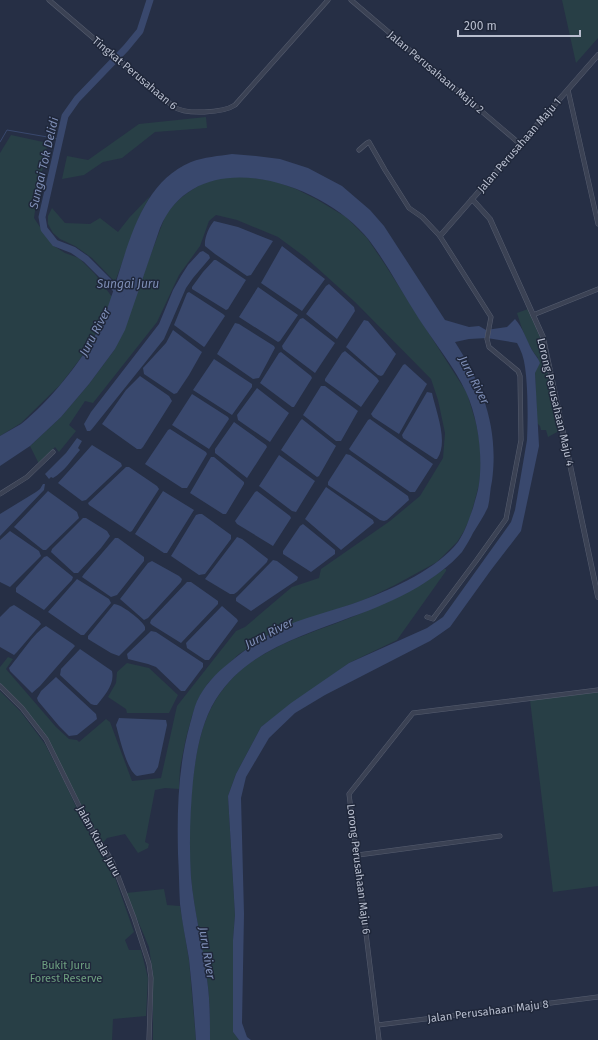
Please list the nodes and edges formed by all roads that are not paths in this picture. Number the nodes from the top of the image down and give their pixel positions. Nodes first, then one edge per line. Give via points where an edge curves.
1 (49, 0) edge
2 (328, 0) edge
3 (351, 0) edge
4 (598, 55) edge
5 (568, 90) junction
6 (520, 144) junction
7 (359, 150) dead end
8 (472, 199) junction
9 (598, 224) edge
10 (440, 236) junction
11 (598, 289) edge
12 (533, 315) junction
13 (53, 452) dead end
14 (0, 494) edge
15 (598, 597) edge
16 (427, 617) dead end
17 (0, 686) edge
18 (598, 690) edge
19 (500, 836) dead end
20 (358, 855) junction
21 (598, 997) edge
22 (378, 1025) junction
23 (149, 1040) edge
24 (379, 1040) edge

1 - 2 street, Tingkat Perusahaan 6 via 178,110 191,112 227,110 235,105
3 - 6 street, Jalan Perusahaan Maju 2
4 - 5 street, Jalan Perusahaan Maju 1
5 - 6 street, Jalan Perusahaan Maju 1
5 - 9 street
6 - 8 street, Jalan Perusahaan Maju 1
7 - 10 street via 369,142 410,208
8 - 10 street, Jalan Perusahaan Maju 1
8 - 12 street, Lorong Perusahaan Maju 4 via 490,219
10 - 16 street via 491,317 486,339 489,347 518,371 520,376 521,440 506,518 433,619
11 - 12 street
12 - 15 street, Lorong Perusahaan Maju 4 via 543,337 549,362
13 - 14 street via 27,476
17 - 23 street, Jalan Kuala Juru via 22,708 46,739 86,820 111,859 149,964
18 - 20 street, Lorong Perusahaan Maju 6 via 413,713 349,794
19 - 20 street
20 - 22 street, Lorong Perusahaan Maju 6
21 - 22 street, Jalan Perusahaan Maju 8
22 - 24 street, Lorong Perusahaan Maju 6

